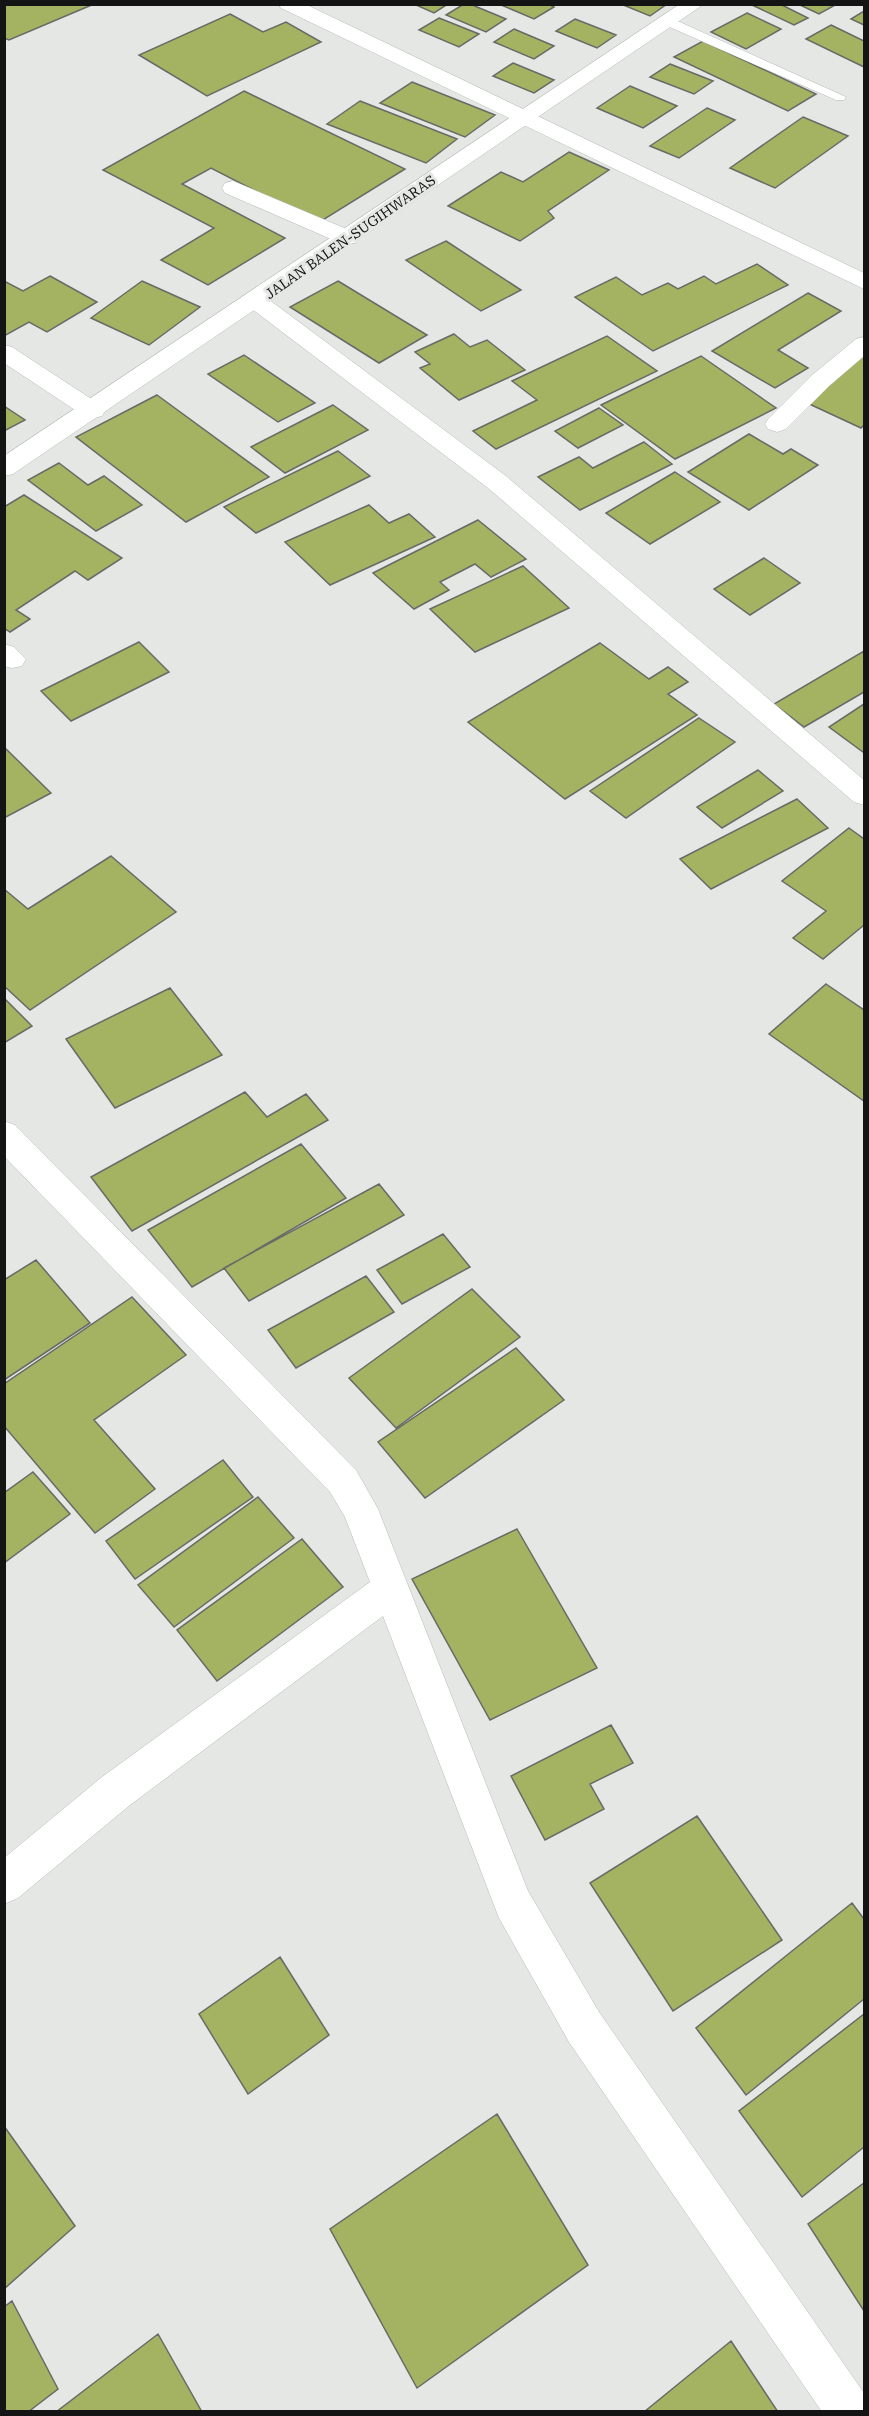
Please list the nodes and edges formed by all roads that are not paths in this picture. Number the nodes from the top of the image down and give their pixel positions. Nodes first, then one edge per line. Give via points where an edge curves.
1 (694, 4) edge
2 (291, 5) edge
3 (669, 22) junction
4 (840, 97) dead end
5 (524, 117) junction
6 (233, 188) dead end
7 (348, 238) junction
8 (864, 282) edge
9 (256, 302) junction
10 (864, 344) edge
11 (4, 352) edge
12 (93, 411) junction
13 (777, 424) dead end
14 (4, 468) edge
15 (864, 795) edge
16 (4, 1134) edge
17 (391, 1588) junction
18 (4, 1884) edge
19 (850, 2412) edge

1 - 3 street, JALAN BALEN-SUGIHWARAS
2 - 5 street
3 - 4 lane
3 - 5 street, JALAN BALEN-SUGIHWARAS
5 - 7 street, JALAN BALEN-SUGIHWARAS
5 - 8 street
6 - 7 street
7 - 9 street, JALAN BALEN-SUGIHWARAS
9 - 12 street, JALAN BALEN-SUGIHWARAS
9 - 15 street via 497,482
10 - 13 street
11 - 12 street
12 - 14 street, JALAN BALEN-SUGIHWARAS
16 - 17 street via 343,1481 360,1509
17 - 18 street via 116,1791
17 - 19 street via 513,1904 584,2027

